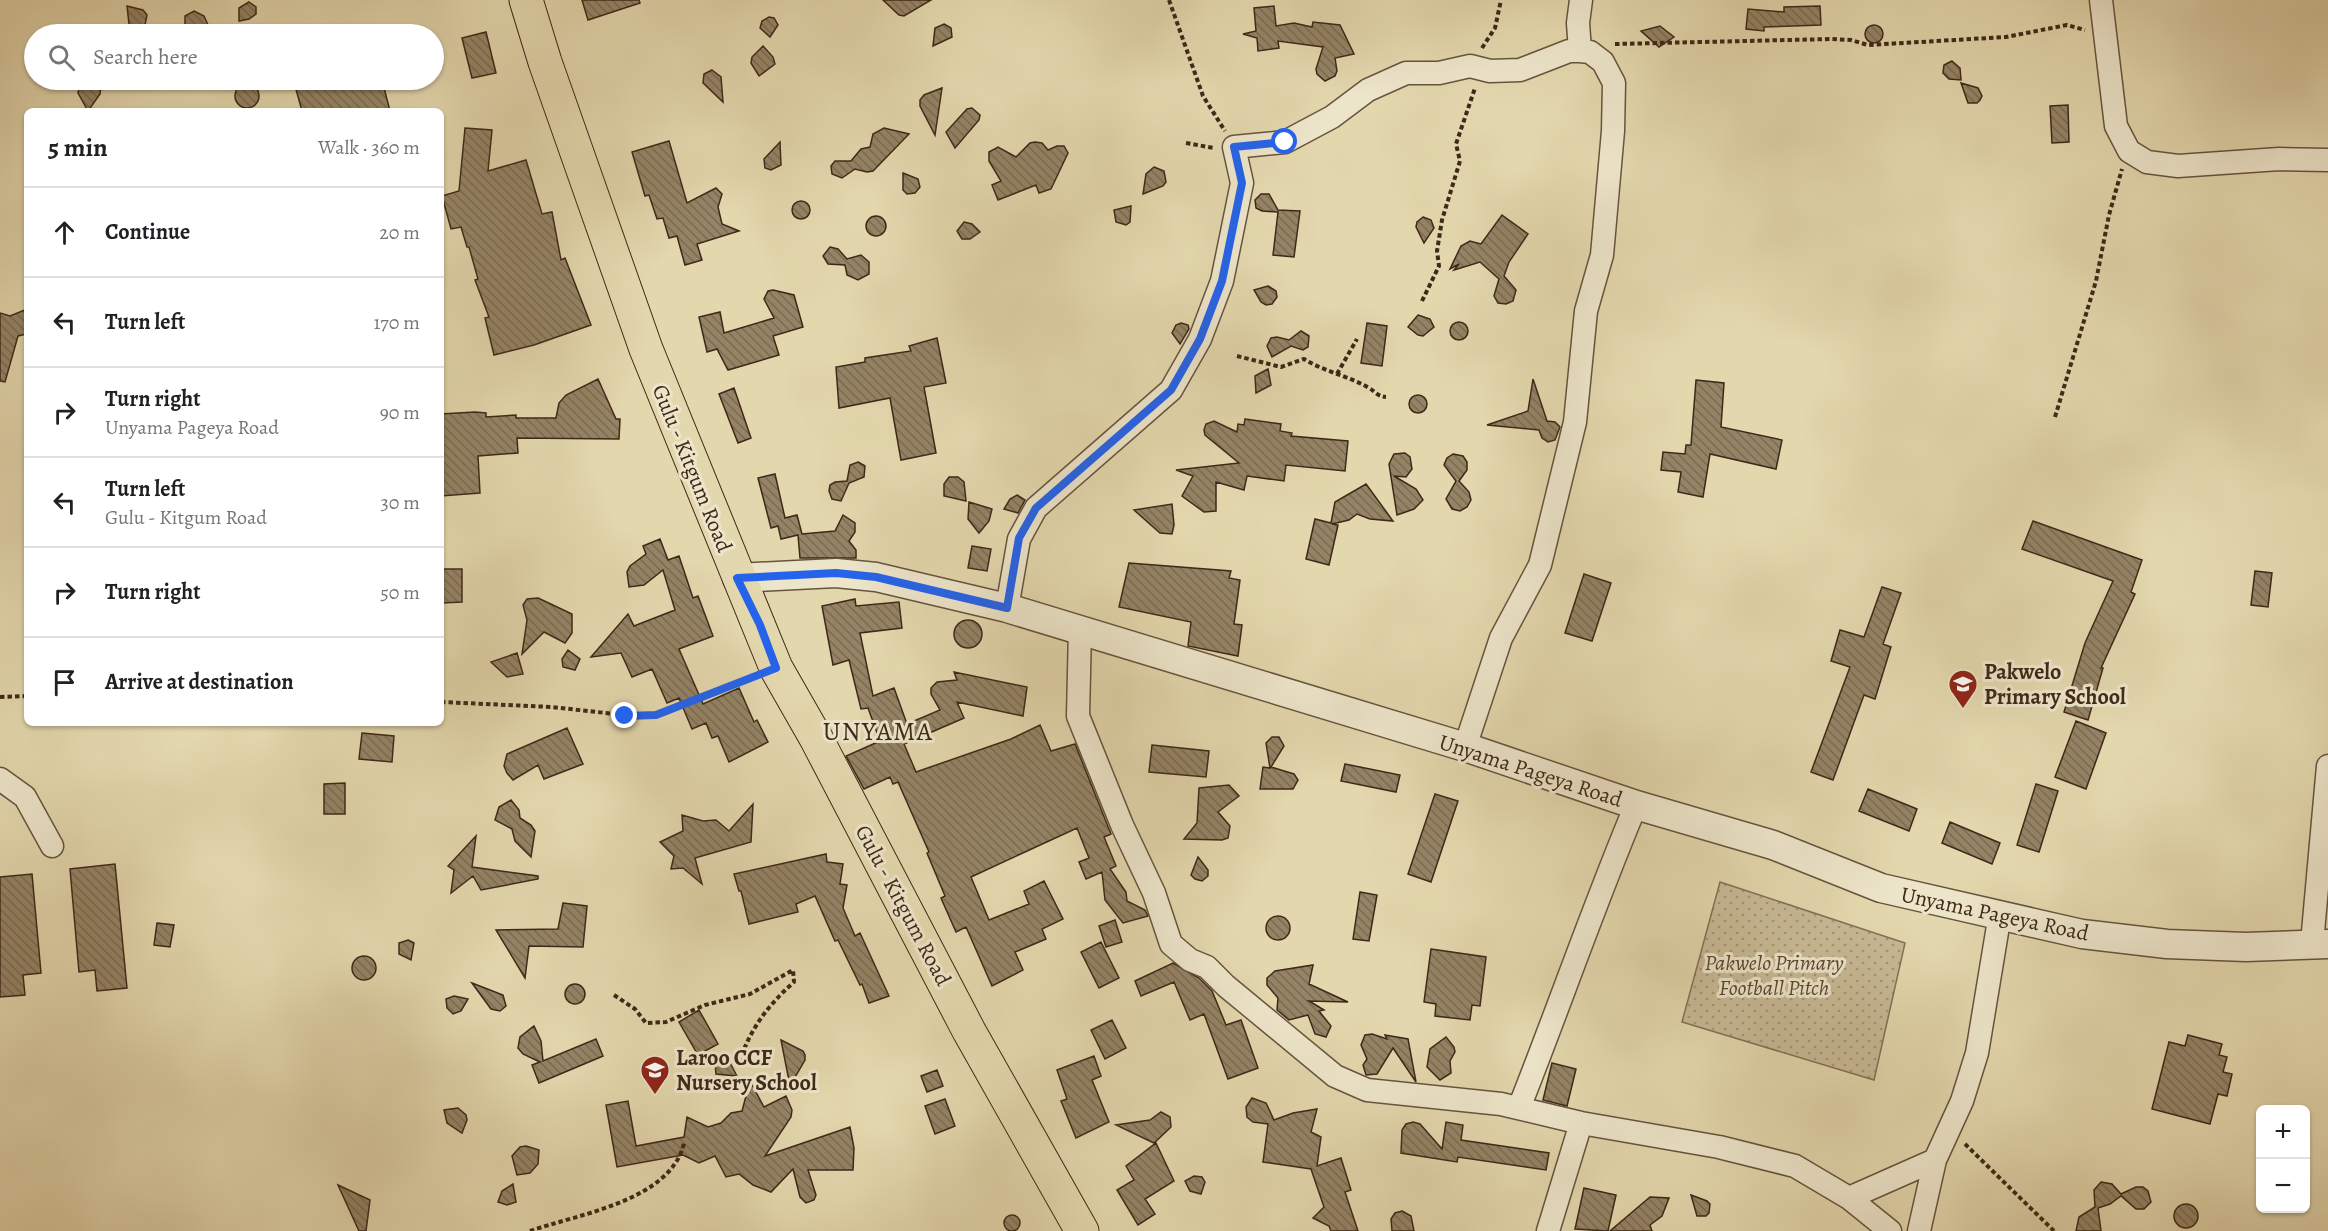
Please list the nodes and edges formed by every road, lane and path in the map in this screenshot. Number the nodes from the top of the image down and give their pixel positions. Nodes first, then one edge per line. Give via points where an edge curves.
1 (526, 0) edge
2 (1169, 0) edge
3 (1501, 0) edge
4 (1581, 0) edge
5 (2101, 0) edge
6 (2107, 41) junction
7 (1580, 51) junction
8 (1603, 62) junction
9 (1470, 66) junction
10 (1505, 71) junction
11 (1234, 147) junction
12 (2129, 151) junction
13 (2328, 160) edge
14 (1422, 301) dead end
15 (1357, 339) dead end
16 (1238, 356) dead end
17 (1337, 374) junction
18 (1386, 397) dead end
19 (2055, 417) dead end
20 (737, 578) junction
21 (1007, 608) junction
22 (1080, 629) junction
23 (776, 668) junction
24 (24, 696) edge
25 (0, 697) edge
26 (444, 702) edge
27 (1464, 747) junction
28 (2328, 766) edge
29 (0, 779) edge
30 (1636, 805) junction
31 (52, 846) dead end
32 (2000, 915) junction
33 (2320, 943) edge
34 (614, 995) dead end
35 (738, 1066) dead end
36 (1519, 1108) junction
37 (1581, 1123) junction
38 (1950, 1130) junction
39 (684, 1143) dead end
40 (1935, 1160) junction
41 (1849, 1198) junction
42 (530, 1231) edge
43 (1082, 1231) edge
44 (1548, 1231) edge
45 (1890, 1231) edge
46 (1919, 1231) edge
47 (2055, 1231) edge

1 - 20 main road, Gulu - Kitgum Road via 646,350
2 - 11 path via 1203,96
3 - 9 path via 1495,28
4 - 7 street
5 - 6 street
6 - 8 path via 2067,25 2006,37 1868,45 1832,39 1621,43 1605,49
6 - 12 street via 2116,126
7 - 8 street via 1590,52
7 - 10 street
8 - 27 street via 1614,83 1613,131 1602,255 1586,311 1575,422 1540,564 1501,638
9 - 10 street
9 - 11 street via 1439,73 1406,73 1368,90 1332,117 1285,142
10 - 14 path via 1476,77 1456,144 1460,161 1442,220 1439,266
11 - 21 street via 1242,183 1222,281 1200,339 1171,390 1036,508 1019,538
12 - 13 street via 2147,162 2178,166
12 - 19 path via 2117,183 2096,281
15 - 17 path
16 - 17 path via 1281,367 1304,359
17 - 18 path
20 - 21 street, Unyama Pageya Road via 812,573 876,577
20 - 23 main road, Gulu - Kitgum Road
21 - 22 street, Unyama Pageya Road
22 - 27 street, Unyama Pageya Road
22 - 36 street via 1078,716 1154,893 1171,944 1190,960 1207,967 1335,1076 1354,1086
23 - 26 path via 642,717 552,707
23 - 43 main road, Gulu - Kitgum Road via 969,1030
24 - 25 path
27 - 30 street, Unyama Pageya Road
28 - 33 street
29 - 31 street via 25,797
30 - 32 street, Unyama Pageya Road via 1773,845 1881,888
30 - 36 street
32 - 33 street, Unyama Pageya Road via 2082,934 2167,944 2246,947
32 - 38 street via 1977,1053
34 - 35 path via 635,1009 646,1023 666,1022 705,1005 750,994 793,970 794,982 763,1012 746,1041
36 - 37 street
37 - 41 street via 1719,1147 1795,1166
37 - 44 street
38 - 40 street
38 - 47 path
39 - 42 path via 682,1155 663,1180 594,1212
40 - 41 street
40 - 46 street
41 - 45 street

